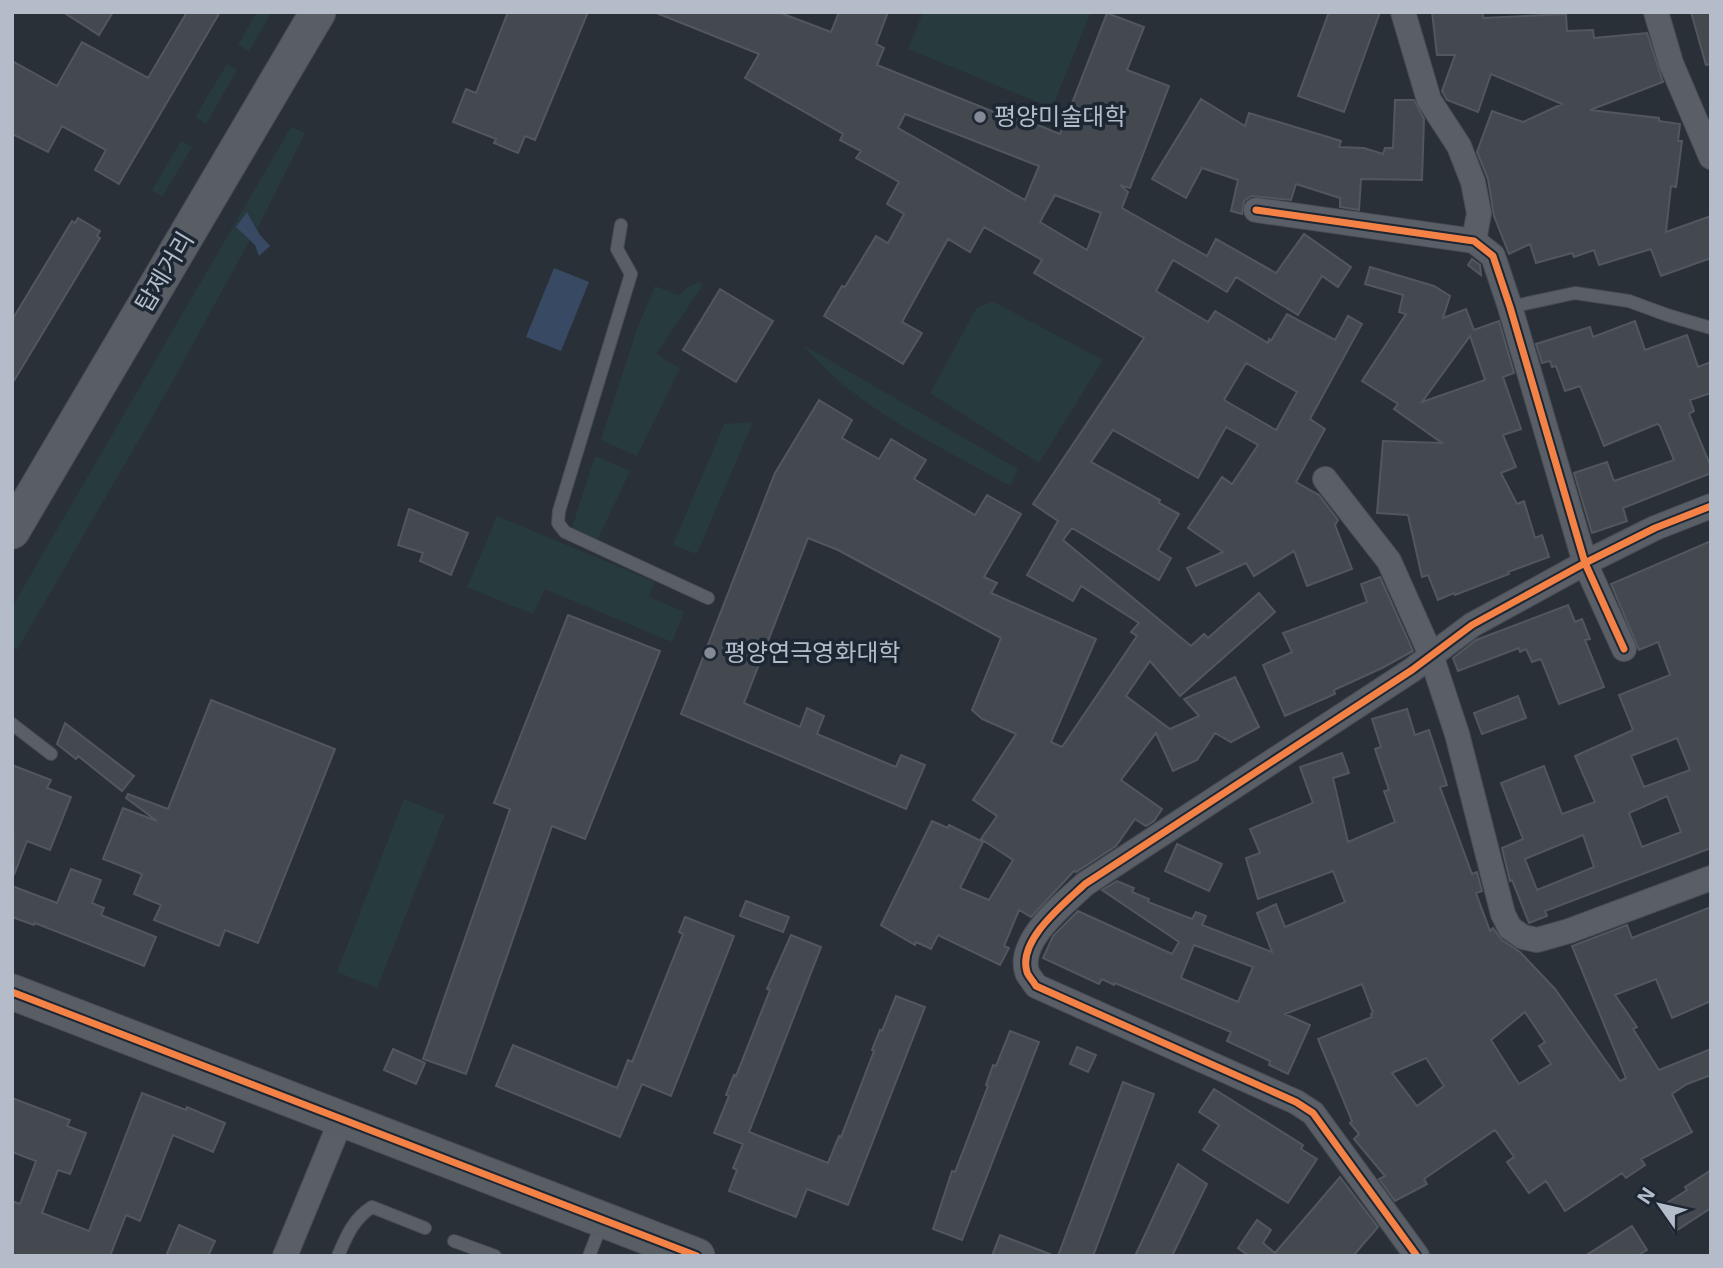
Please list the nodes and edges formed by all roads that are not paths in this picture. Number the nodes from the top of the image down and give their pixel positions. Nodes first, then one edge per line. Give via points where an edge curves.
1 (317, 12) edge
2 (1403, 12) edge
3 (1656, 12) edge
4 (1711, 157) edge
5 (1256, 210) dead end
6 (621, 225) dead end
7 (1474, 241) junction
8 (1510, 307) junction
9 (1711, 328) edge
10 (1325, 479) dead end
11 (1711, 506) edge
12 (12, 531) edge
13 (1584, 563) junction
14 (708, 598) dead end
15 (1624, 649) dead end
16 (1431, 655) junction
17 (12, 724) edge
18 (51, 754) dead end
19 (1711, 878) edge
20 (12, 992) edge
21 (342, 1118) junction
22 (603, 1220) junction
23 (425, 1228) dead end
24 (454, 1241) dead end
25 (285, 1256) edge
26 (338, 1256) edge
27 (495, 1256) edge
28 (589, 1256) edge
29 (697, 1256) edge
30 (1417, 1256) edge

1 - 12 street, 탑제거리
2 - 7 street via 1429,100 1459,146 1473,182 1479,213
3 - 4 street via 1671,63
5 - 7 street
6 - 14 lane via 617,249 631,274 558,523 565,532
7 - 8 street via 1493,256
8 - 9 lane via 1575,293 1629,301
8 - 13 street
10 - 16 street via 1388,561
11 - 13 street via 1655,527
13 - 15 street
13 - 16 street via 1472,625
16 - 19 street via 1510,928 1537,940
16 - 30 street via 1085,884 1044,922 1027,953 1027,972 1036,986 1313,1113
17 - 18 lane
20 - 21 street
21 - 22 street
21 - 25 street
22 - 28 lane
22 - 29 street
23 - 26 lane via 372,1208 362,1213 348,1232
24 - 27 lane

